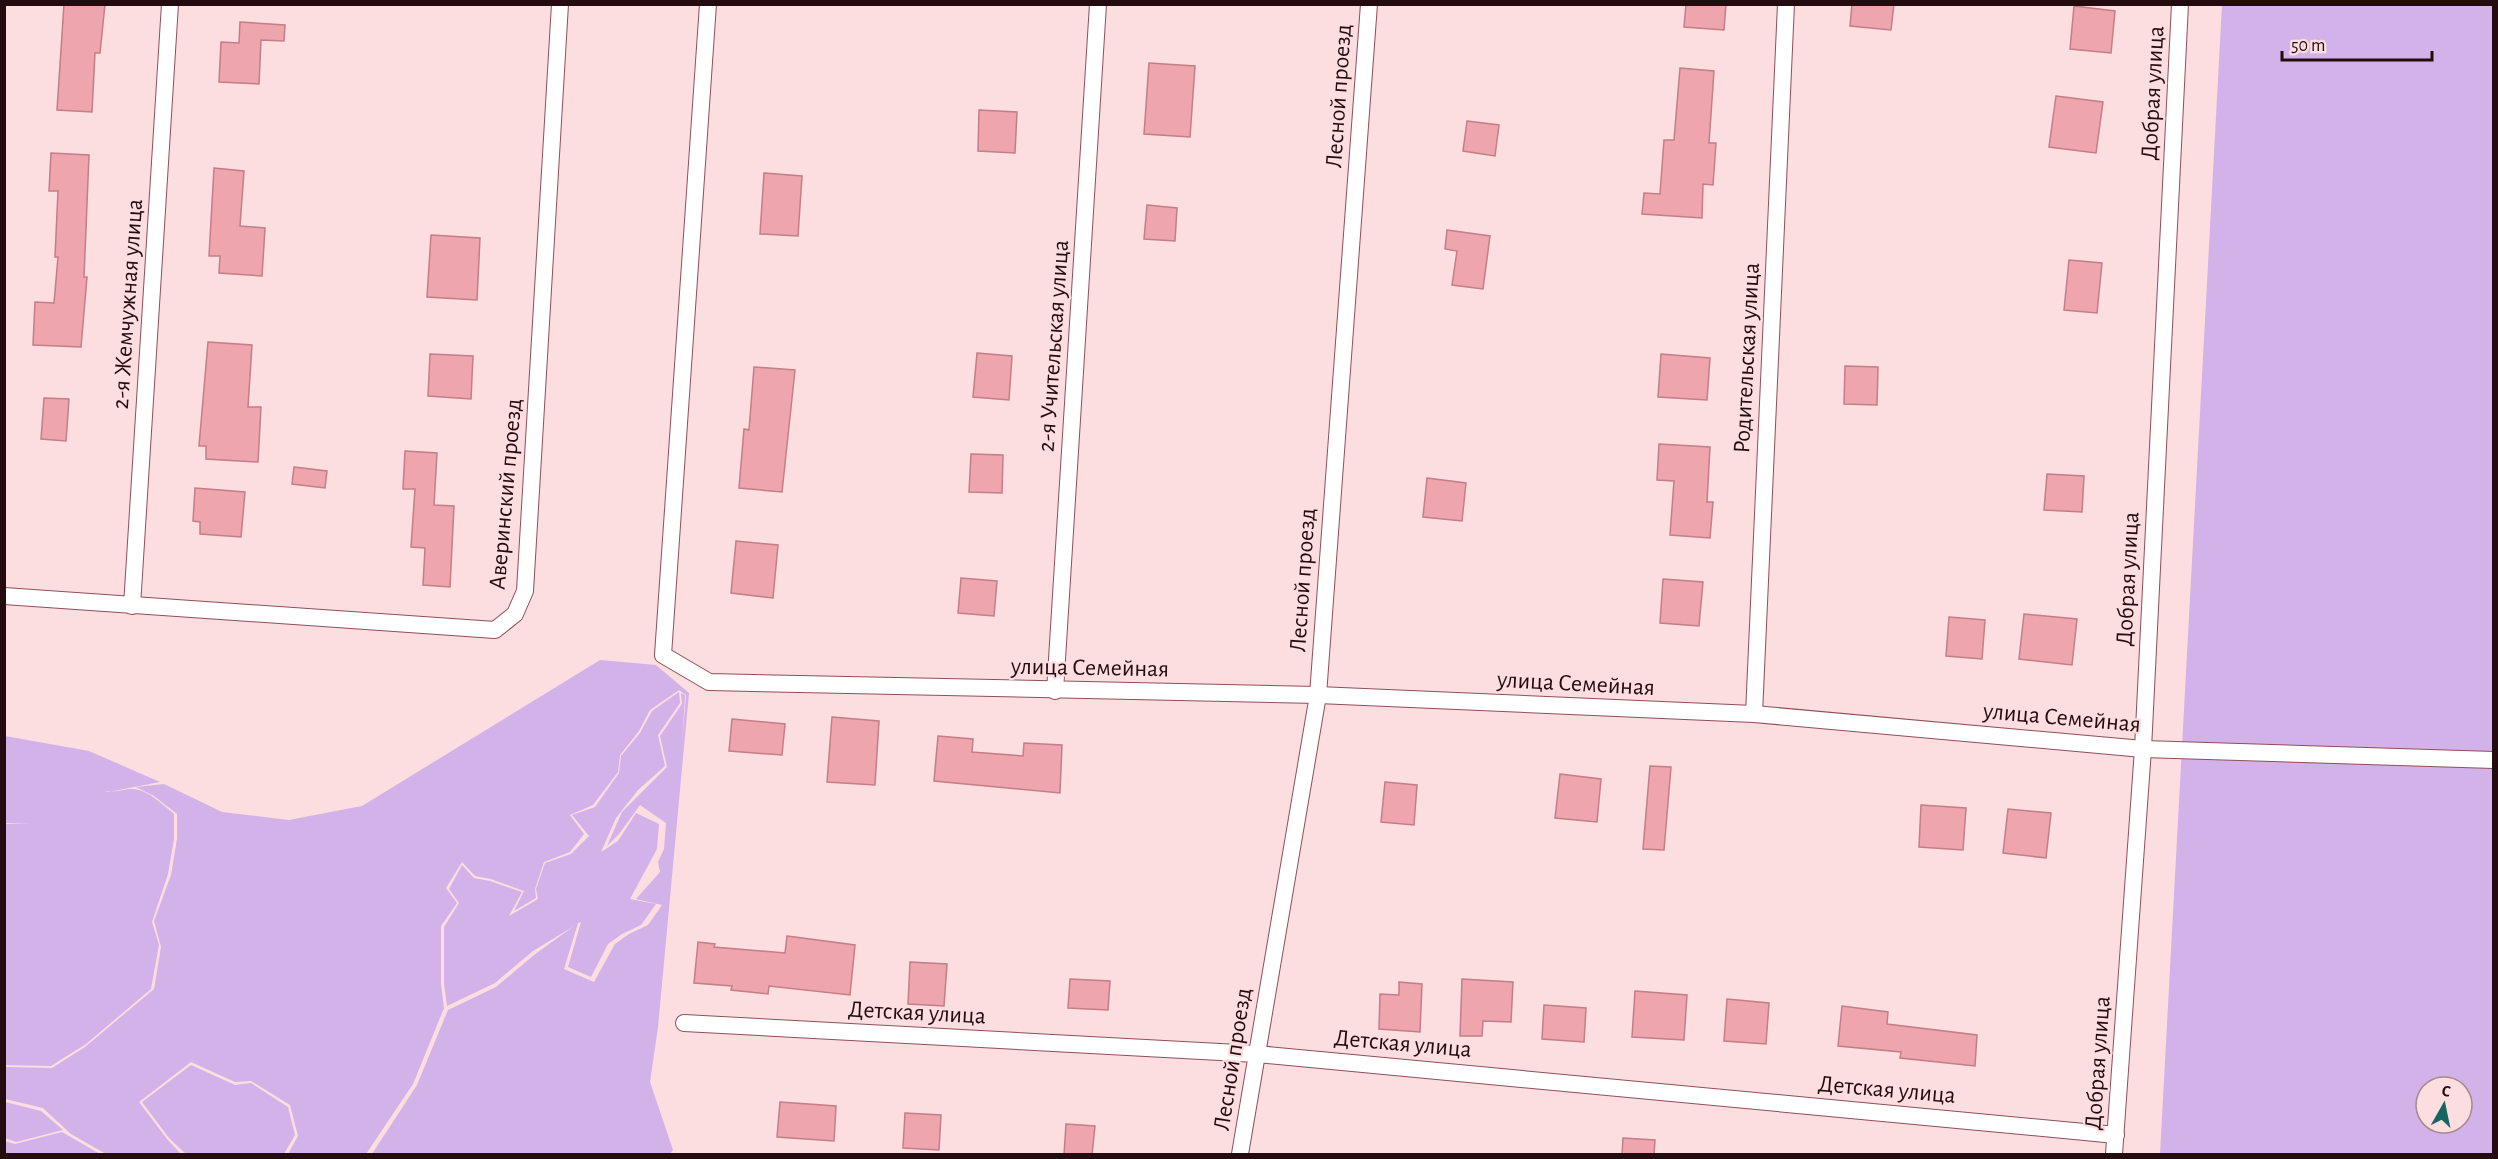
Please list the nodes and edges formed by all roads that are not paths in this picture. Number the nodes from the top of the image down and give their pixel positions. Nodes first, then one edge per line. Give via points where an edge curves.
1 (170, 4) edge
2 (560, 4) edge
3 (708, 4) edge
4 (1098, 4) edge
5 (1369, 4) edge
6 (1786, 4) edge
7 (2180, 4) edge
8 (4, 596) edge
9 (132, 606) junction
10 (1055, 691) junction
11 (1318, 695) junction
12 (1754, 714) junction
13 (2143, 749) junction
14 (2493, 760) edge
15 (684, 1023) dead end
16 (1257, 1054) junction
17 (2116, 1135) junction
18 (1240, 1155) edge
19 (2114, 1155) edge

1 - 9 street, 2-я Жемчужная улица
2 - 9 street, Аверинский проезд via 525,591 515,614 495,630
3 - 10 street, улица Семейная via 663,655 709,682
4 - 10 street, 2-я Учительская улица
5 - 11 street, Лесной проезд
6 - 12 street, Родительская улица
7 - 13 street, Добрая улица
8 - 9 street, Аверинский проезд
10 - 11 street, улица Семейная
11 - 12 street, улица Семейная
11 - 16 street, Лесной проезд
12 - 13 street, улица Семейная
13 - 14 street, улица Семейная
13 - 17 street, Добрая улица
15 - 16 street, Детская улица
16 - 17 street, Детская улица
16 - 18 street, Лесной проезд
17 - 19 street, Добрая улица

